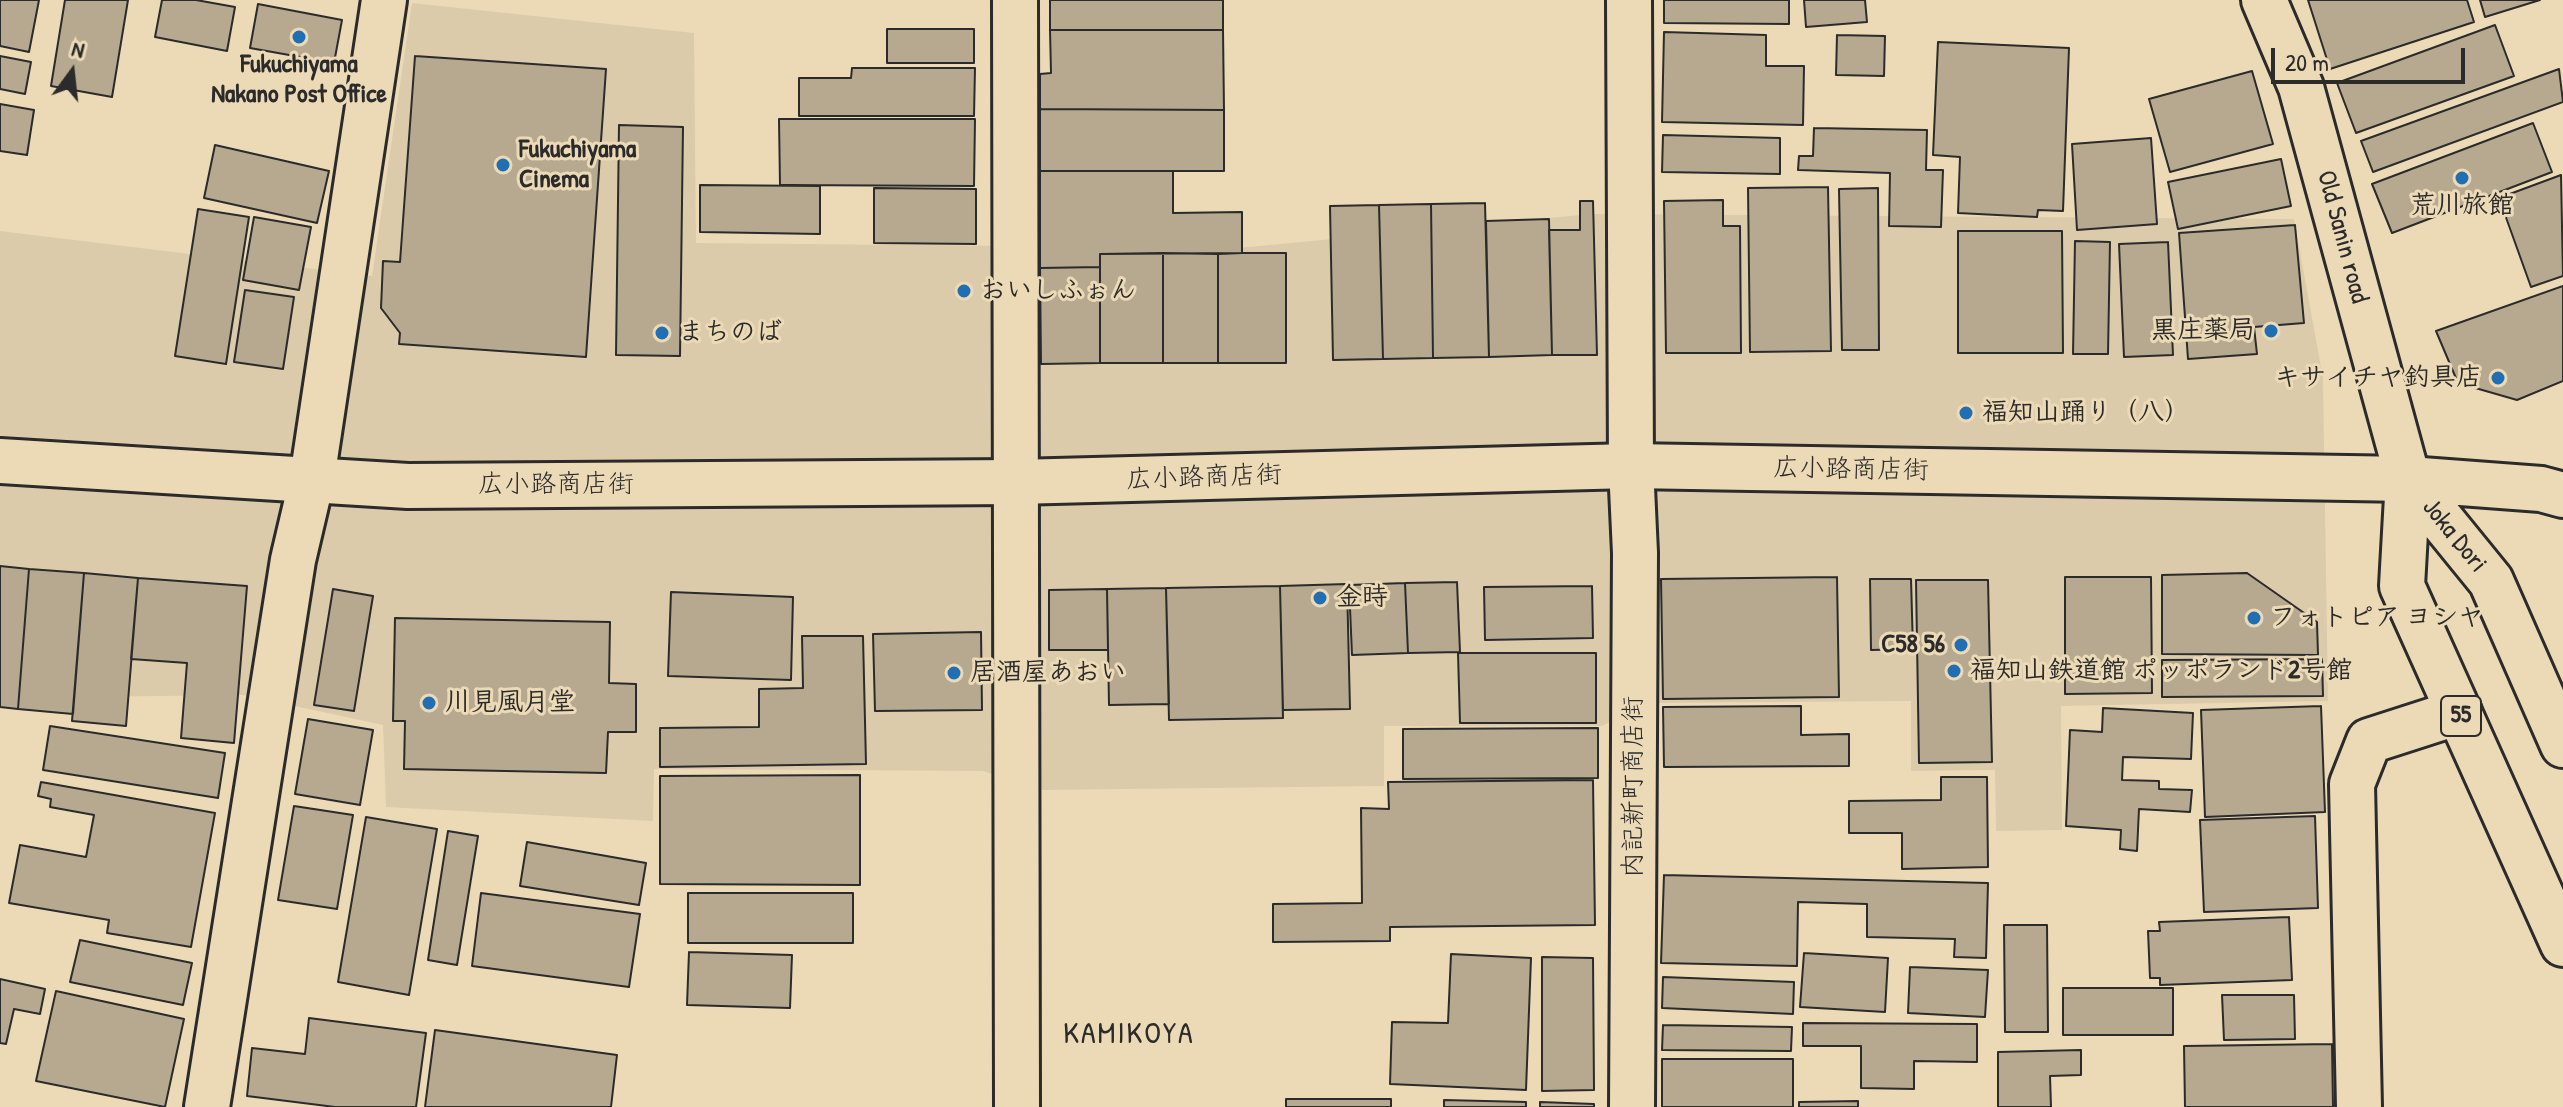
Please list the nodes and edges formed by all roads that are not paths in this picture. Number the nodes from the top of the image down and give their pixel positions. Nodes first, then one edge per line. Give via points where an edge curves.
1 (384, 0) edge
2 (1015, 0) edge
3 (1629, 0) edge
4 (2264, 0) edge
5 (0, 461) edge
6 (1631, 466) junction
7 (312, 479) junction
8 (2408, 479) junction
9 (1016, 482) junction
10 (2563, 495) edge
11 (2459, 712) junction
12 (2563, 745) edge
13 (2563, 944) edge
14 (207, 1107) edge
15 (1017, 1107) edge
16 (1632, 1107) edge
17 (2359, 1107) edge

1 - 7 street
2 - 9 street
3 - 6 street, 内記新町商店街
4 - 8 street, Old Sanin road via 2301,87
5 - 7 street, 広小路商店街
6 - 8 street, 広小路商店街
6 - 9 street, 広小路商店街
6 - 16 street, 内記新町商店街
7 - 9 street, 広小路商店街 via 408,486
7 - 14 street via 293,560
8 - 10 street, 広小路商店街
8 - 11 street, Joka Dori / 55 via 2402,586
8 - 12 street, Joka Dori via 2491,581
9 - 15 street
11 - 13 street, Joka Dori / 55
11 - 17 street via 2369,741 2352,784

